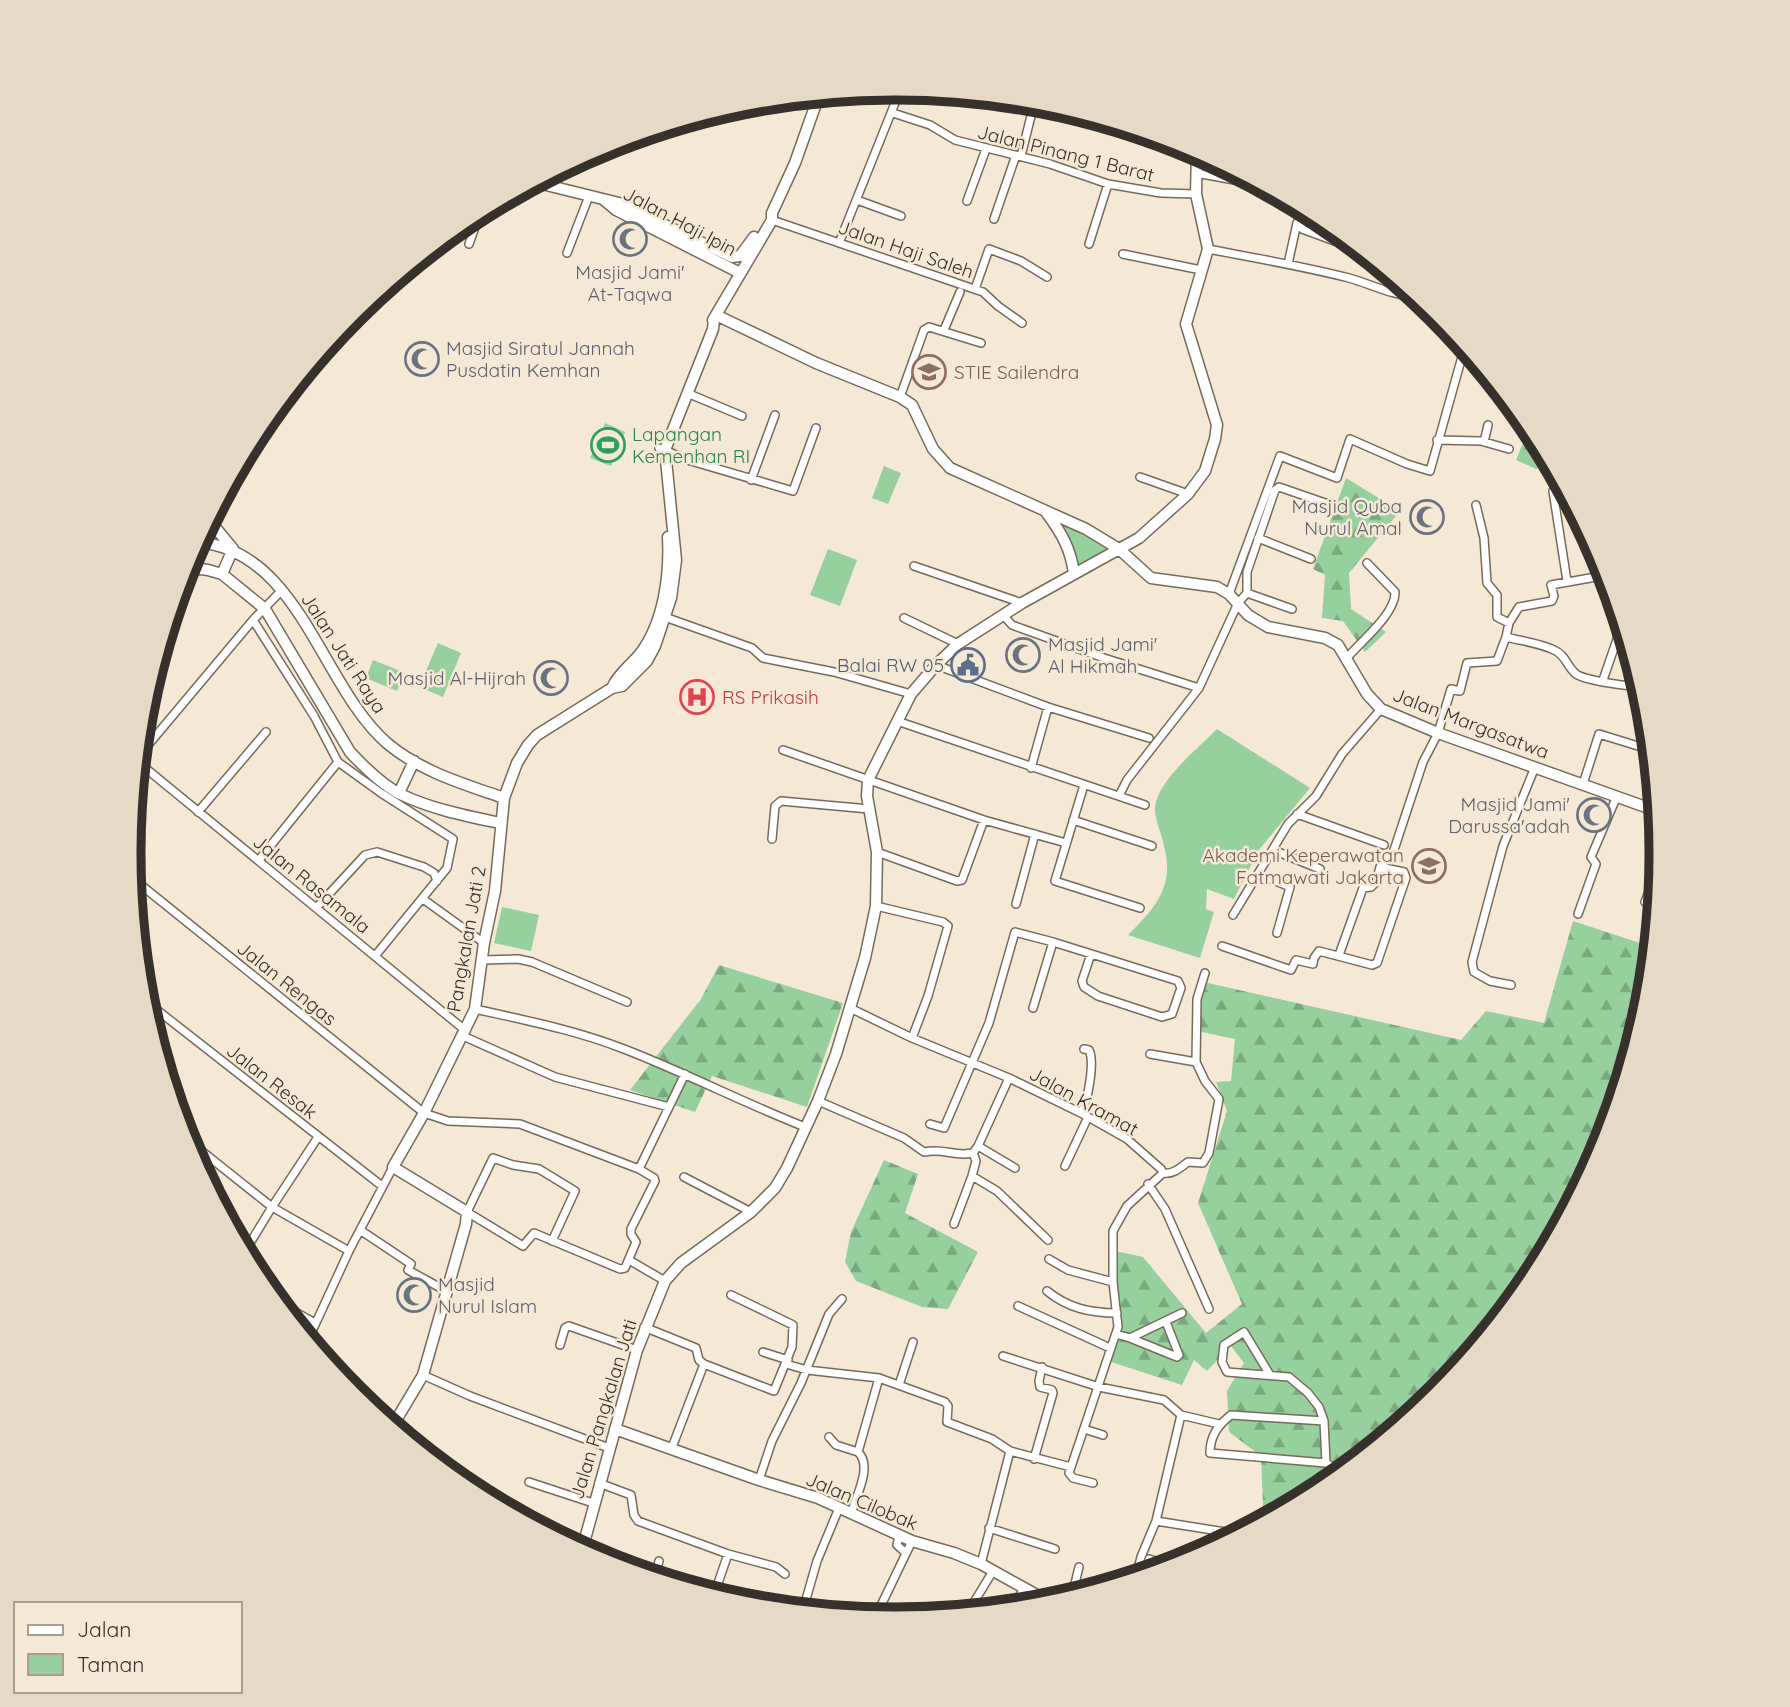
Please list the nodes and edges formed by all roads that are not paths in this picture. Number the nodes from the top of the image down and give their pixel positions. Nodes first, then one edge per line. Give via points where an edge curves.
1 (897, 100) edge
2 (815, 104) edge
3 (1032, 112) edge
4 (893, 113) junction
5 (986, 149) junction
6 (1019, 156) junction
7 (1196, 163) edge
8 (1196, 173) junction
9 (1233, 180) edge
10 (1108, 184) junction
11 (547, 185) edge
12 (1196, 194) junction
13 (589, 196) junction
14 (857, 200) junction
15 (967, 201) dead end
16 (772, 216) junction
17 (901, 216) dead end
18 (1300, 218) edge
19 (993, 219) dead end
20 (1301, 219) edge
21 (475, 228) edge
22 (681, 239) junction
23 (1332, 240) edge
24 (839, 243) junction
25 (469, 244) dead end
26 (1089, 244) dead end
27 (1208, 249) junction
28 (567, 253) dead end
29 (1123, 254) dead end
30 (1288, 264) junction
31 (1201, 270) junction
32 (740, 273) junction
33 (1047, 277) dead end
34 (975, 289) junction
35 (960, 292) dead end
36 (1400, 295) edge
37 (715, 321) junction
38 (1022, 323) dead end
39 (944, 330) junction
40 (981, 343) dead end
41 (1462, 357) edge
42 (683, 397) junction
43 (900, 397) junction
44 (775, 415) dead end
45 (742, 416) dead end
46 (1488, 425) dead end
47 (816, 428) dead end
48 (1437, 440) junction
49 (1481, 444) junction
50 (662, 449) junction
51 (1509, 449) dead end
52 (1140, 477) dead end
53 (751, 480) junction
54 (1553, 491) dead end
55 (1188, 494) junction
56 (1476, 505) dead end
57 (1331, 506) dead end
58 (1045, 510) junction
59 (215, 528) edge
60 (1258, 538) junction
61 (208, 544) edge
62 (1119, 549) junction
63 (233, 550) junction
64 (1311, 559) dead end
65 (1367, 562) dead end
66 (914, 566) dead end
67 (198, 569) edge
68 (222, 574) junction
69 (1074, 574) junction
70 (1596, 577) edge
71 (1567, 582) junction
72 (282, 590) junction
73 (1247, 593) junction
74 (1229, 594) junction
75 (1022, 603) junction
76 (1238, 603) junction
77 (265, 609) junction
78 (1292, 609) dead end
79 (662, 616) junction
80 (1003, 617) junction
81 (904, 618) dead end
82 (253, 620) junction
83 (1509, 623) junction
84 (1506, 637) junction
85 (1617, 639) edge
86 (958, 644) junction
87 (1346, 659) junction
88 (939, 666) junction
89 (1603, 680) junction
90 (1630, 687) edge
91 (1199, 688) junction
92 (911, 694) junction
93 (1048, 707) junction
94 (1381, 709) junction
95 (900, 722) junction
96 (267, 732) dead end
97 (1438, 733) junction
98 (1149, 738) dead end
99 (149, 746) edge
100 (1641, 747) edge
101 (783, 750) dead end
102 (414, 761) junction
103 (338, 762) junction
104 (1535, 767) junction
105 (147, 768) edge
106 (1031, 768) junction
107 (872, 782) junction
108 (1583, 783) junction
109 (1084, 785) junction
110 (399, 793) junction
111 (1119, 796) junction
112 (1616, 796) junction
113 (504, 798) junction
114 (1145, 805) dead end
115 (1647, 807) edge
116 (869, 809) junction
117 (198, 812) junction
118 (1297, 814) junction
119 (984, 820) junction
120 (1073, 820) junction
121 (500, 824) junction
122 (1035, 834) junction
123 (772, 839) dead end
124 (1066, 842) junction
125 (1384, 845) dead end
126 (1152, 846) dead end
127 (1273, 850) junction
128 (877, 852) junction
129 (259, 860) junction
130 (1380, 867) junction
131 (1320, 869) dead end
132 (1259, 874) junction
133 (437, 881) junction
134 (142, 886) edge
135 (1647, 896) edge
136 (423, 899) junction
137 (1645, 902) dead end
138 (1016, 904) dead end
139 (876, 906) junction
140 (317, 907) junction
141 (1140, 908) dead end
142 (1578, 914) dead end
143 (1233, 915) dead end
144 (1277, 933) dead end
145 (1053, 942) junction
146 (484, 943) junction
147 (1222, 946) dead end
148 (1091, 954) junction
149 (1339, 955) junction
150 (376, 956) junction
151 (482, 960) junction
152 (1205, 974) dead end
153 (1511, 985) dead end
154 (626, 1002) dead end
155 (850, 1008) junction
156 (1033, 1008) dead end
157 (475, 1009) junction
158 (158, 1011) edge
159 (465, 1033) junction
160 (912, 1038) junction
161 (1084, 1049) dead end
162 (1150, 1054) dead end
163 (972, 1062) junction
164 (1196, 1062) junction
165 (685, 1074) junction
166 (1009, 1078) junction
167 (818, 1101) junction
168 (669, 1107) junction
169 (424, 1113) junction
170 (1084, 1115) junction
171 (930, 1124) dead end
172 (806, 1127) junction
173 (318, 1137) junction
174 (976, 1150) junction
175 (204, 1153) edge
176 (1065, 1166) dead end
177 (393, 1167) junction
178 (1015, 1168) dead end
179 (639, 1170) junction
180 (1163, 1173) junction
181 (972, 1176) junction
182 (684, 1177) dead end
183 (1148, 1184) junction
184 (382, 1186) junction
185 (272, 1207) junction
186 (467, 1212) junction
187 (751, 1212) junction
188 (954, 1224) dead end
189 (360, 1230) junction
190 (1048, 1240) dead end
191 (552, 1241) junction
192 (250, 1243) edge
193 (349, 1251) junction
194 (1049, 1259) dead end
195 (629, 1260) junction
196 (665, 1280) junction
197 (1113, 1282) junction
198 (1047, 1291) dead end
199 (447, 1292) junction
200 (731, 1295) dead end
201 (842, 1299) dead end
202 (1018, 1307) dead end
203 (1209, 1309) dead end
204 (298, 1313) edge
205 (1117, 1313) junction
206 (1182, 1313) dead end
207 (1166, 1322) junction
208 (316, 1323) junction
209 (645, 1327) junction
210 (312, 1331) edge
211 (1116, 1334) junction
212 (1130, 1338) junction
213 (913, 1342) dead end
214 (559, 1345) dead end
215 (1110, 1348) junction
216 (637, 1350) junction
217 (763, 1352) dead end
218 (1003, 1356) dead end
219 (787, 1362) junction
220 (704, 1364) junction
221 (1042, 1367) junction
222 (807, 1370) junction
223 (423, 1375) junction
224 (1270, 1376) junction
225 (879, 1378) junction
226 (899, 1385) junction
227 (1099, 1387) junction
228 (1181, 1415) junction
229 (397, 1419) edge
230 (1324, 1421) junction
231 (1219, 1424) junction
232 (615, 1429) junction
233 (1084, 1429) junction
234 (1103, 1435) dead end
235 (829, 1437) dead end
236 (609, 1448) junction
237 (671, 1450) junction
238 (1010, 1451) junction
239 (858, 1452) junction
240 (1034, 1459) junction
241 (1326, 1463) junction
242 (1071, 1467) junction
243 (1332, 1467) edge
244 (759, 1480) junction
245 (529, 1482) dead end
246 (598, 1483) junction
247 (1093, 1483) dead end
248 (593, 1503) junction
249 (839, 1508) junction
250 (851, 1514) junction
251 (1156, 1521) junction
252 (989, 1528) junction
253 (1224, 1532) edge
254 (900, 1536) junction
255 (584, 1540) edge
256 (912, 1541) junction
257 (1055, 1549) dead end
258 (906, 1553) junction
259 (728, 1554) junction
260 (1144, 1558) junction
261 (1154, 1561) edge
262 (659, 1562) dead end
263 (981, 1564) junction
264 (1141, 1566) edge
265 (1079, 1567) dead end
266 (657, 1568) edge
267 (993, 1571) junction
268 (785, 1574) dead end
269 (717, 1586) edge
270 (1075, 1586) edge
271 (1024, 1588) junction
272 (1035, 1594) edge
273 (1019, 1597) edge
274 (805, 1602) edge
275 (973, 1603) edge
276 (880, 1607) edge

1 - 4 street
2 - 16 main road
3 - 6 street
4 - 5 street, Jalan Pinang 1 Barat
4 - 14 street
5 - 6 street, Jalan Pinang 1 Barat
5 - 15 street
6 - 10 street, Jalan Pinang 1 Barat
6 - 19 street
7 - 8 main road
8 - 9 street
8 - 12 main road
10 - 12 street, Jalan Pinang 1 Barat
10 - 26 street
11 - 13 main road, Jalan Haji Ipin
12 - 27 main road
13 - 22 main road, Jalan Haji Ipin
13 - 28 street
14 - 17 street
14 - 24 street
16 - 22 main road, Jalan Haji Ipin via 740,256
16 - 24 street, Jalan Haji Saleh
16 - 32 main road
18 - 30 street
20 - 23 street via 1302,229
21 - 25 street
22 - 32 main road, Jalan Haji Ipin
24 - 34 street, Jalan Haji Saleh
27 - 30 street
27 - 31 main road, Jalan Pangkalan Jati
29 - 31 street
30 - 36 street
31 - 55 main road, Jalan Pangkalan Jati via 1186,324 1217,425 1205,471
32 - 37 main road
33 - 34 street via 989,249
34 - 38 street, Jalan Haji Saleh
35 - 39 street
37 - 42 main road via 708,326
37 - 43 main road, Jalan Margasatwa
39 - 40 street
39 - 43 street via 924,330
41 - 48 street
42 - 45 street
42 - 50 main road
43 - 58 main road, Jalan Margasatwa via 912,405 933,449 950,468
44 - 53 street
46 - 49 street
47 - 53 street via 793,491
48 - 49 street
48 - 74 street via 1430,471 1350,439 1337,478 1280,456
49 - 51 street
50 - 53 street
50 - 79 main road, Pangkalan Jati 2 via 669,558
52 - 55 street
54 - 71 street
55 - 62 main road, Jalan Pangkalan Jati via 1139,538
56 - 83 street via 1487,583 1497,595 1497,617
57 - 60 street via 1279,487
58 - 62 main road, Jalan Margasatwa
58 - 69 main road via 1063,536
59 - 63 main road
60 - 64 street
60 - 73 street via 1247,572
61 - 63 main road, Jalan Jati Raya
62 - 69 main road, Jalan Pangkalan Jati
62 - 74 main road, Jalan Margasatwa via 1151,578 1207,584
63 - 68 main road
63 - 72 main road, Jalan Jati Raya
65 - 87 street via 1395,592 1395,598 1380,623
66 - 75 street
67 - 68 main road
68 - 77 main road
69 - 75 main road, Jalan Pangkalan Jati
70 - 71 street
71 - 83 street via 1551,584 1552,601 1519,607
72 - 77 street
72 - 102 main road, Jalan Jati Raya via 361,715 389,744
73 - 76 street
73 - 78 street
74 - 76 main road, Jalan Margasatwa
75 - 80 main road, Jalan Pangkalan Jati
76 - 87 main road, Jalan Margasatwa via 1268,627 1325,638 1338,645
76 - 91 street
77 - 82 street
77 - 110 main road via 350,752
79 - 92 street via 752,648 763,658
79 - 113 main road, Pangkalan Jati 2 via 647,661 622,686 537,735 517,763
80 - 86 main road, Jalan Pangkalan Jati
80 - 91 street via 1012,625
81 - 86 street
82 - 99 street
82 - 103 street
83 - 84 street
84 - 89 street via 1555,650 1575,674
84 - 97 street via 1497,661 1467,663 1460,691 1451,689
85 - 89 street
86 - 88 main road, Jalan Pangkalan Jati
87 - 94 main road, Jalan Margasatwa
88 - 92 main road, Jalan Pangkalan Jati
88 - 93 street
89 - 90 street
91 - 111 street via 1126,780
92 - 95 main road, Jalan Pangkalan Jati
93 - 98 street
93 - 106 street
94 - 97 main road, Jalan Margasatwa
94 - 118 street via 1342,754 1316,796
95 - 106 street
95 - 107 main road, Jalan Pangkalan Jati
96 - 117 street
97 - 104 main road, Jalan Margasatwa
97 - 130 street via 1423,762 1393,853
100 - 108 street via 1599,734
101 - 107 street
102 - 110 main road
102 - 113 main road, Jalan Jati Raya via 437,775
103 - 129 street
103 - 133 street via 453,839 447,868
104 - 108 main road, Jalan Margasatwa
104 - 153 street via 1503,846 1472,962 1480,976
105 - 117 street, Jalan Rasamala
106 - 109 street
107 - 116 main road, Jalan Pangkalan Jati
107 - 119 street
108 - 112 main road, Jalan Margasatwa
109 - 111 street
109 - 120 street
110 - 121 main road
111 - 114 street
112 - 115 main road, Jalan Margasatwa
112 - 142 street via 1591,857 1596,864
113 - 121 main road, Pangkalan Jati 2
116 - 123 street via 781,801 775,806
116 - 128 main road, Jalan Pangkalan Jati
117 - 129 street, Jalan Rasamala
118 - 125 street
118 - 127 street
119 - 122 street
119 - 128 street via 962,880
120 - 124 street
120 - 126 street
121 - 146 main road, Pangkalan Jati 2 via 495,891
122 - 124 street
122 - 138 street
124 - 141 street via 1056,883
127 - 131 street
127 - 132 street
128 - 139 main road, Jalan Pangkalan Jati
129 - 140 street, Jalan Rasamala
130 - 149 street via 1376,882 1363,888
130 - 149 street via 1404,872 1406,877 1377,963
132 - 143 street
132 - 144 street via 1290,887
133 - 136 street
133 - 140 street via 424,867 377,852 365,855
134 - 169 street, Jalan Rengas
135 - 137 street
136 - 146 street
136 - 150 street
139 - 155 main road, Jalan Pangkalan Jati
139 - 160 street via 948,926
140 - 150 street, Jalan Rasamala
145 - 148 street
145 - 156 street
145 - 163 street via 1015,932 989,1023
146 - 151 main road, Pangkalan Jati 2
147 - 149 street via 1291,970 1296,960 1313,964 1319,951
148 - 148 street via 1178,981 1181,988 1172,1014 1162,1017 1084,988
150 - 159 street, Jalan Rasamala
151 - 154 street via 533,962
151 - 157 main road, Pangkalan Jati 2
152 - 164 street via 1197,999
155 - 160 street, Jalan Kramat
155 - 167 main road, Jalan Pangkalan Jati
157 - 159 main road, Pangkalan Jati 2
157 - 165 street via 621,1047
158 - 173 street, Jalan Resak
159 - 168 street, Jalan Rasamala via 555,1077
159 - 169 main road, Pangkalan Jati 2
160 - 163 street, Jalan Kramat
161 - 170 street via 1093,1057
162 - 164 street
163 - 166 street, Jalan Kramat
163 - 171 street via 944,1128
164 - 180 street via 1219,1099 1209,1153 1203,1163 1188,1162
165 - 168 street
165 - 172 street
166 - 170 street, Jalan Kramat
166 - 174 street
167 - 172 main road, Jalan Pangkalan Jati
167 - 174 street via 904,1138 924,1152 940,1149 961,1156
168 - 179 street
169 - 177 main road, Pangkalan Jati 2
169 - 179 street via 448,1121 520,1124
170 - 176 street
170 - 180 street, Jalan Kramat via 1127,1139
172 - 187 main road, Jalan Pangkalan Jati via 780,1181
173 - 184 street, Jalan Resak
173 - 185 street
174 - 178 street
174 - 181 street
175 - 185 street
177 - 184 street
177 - 186 main road
179 - 195 street via 655,1181 631,1229 637,1240
180 - 183 street
181 - 188 street
181 - 190 street via 997,1191
182 - 187 street
183 - 197 street via 1127,1206 1113,1231
183 - 203 street via 1165,1209
184 - 189 street
185 - 192 street
185 - 193 street
186 - 191 street via 523,1246 534,1233
186 - 191 street via 493,1158 539,1169 575,1191
186 - 199 main road
187 - 196 main road, Jalan Pangkalan Jati
189 - 193 street
189 - 199 street via 411,1264 408,1270
191 - 195 street via 620,1269
193 - 208 street
194 - 197 street via 1068,1270
195 - 196 street
196 - 209 main road, Jalan Pangkalan Jati
197 - 205 street
198 - 205 street via 1084,1311
199 - 223 main road
200 - 219 street via 793,1325
201 - 222 street via 830,1314
202 - 215 street
204 - 208 street
205 - 211 street
206 - 207 street
207 - 212 street
207 - 212 street via 1177,1357
208 - 210 street
209 - 216 main road, Jalan Pangkalan Jati
209 - 220 street via 696,1348
211 - 212 street
211 - 215 street
213 - 226 street
214 - 216 street via 569,1326
215 - 227 street
216 - 232 main road, Jalan Pangkalan Jati
217 - 219 street
218 - 221 street
219 - 220 street via 773,1391
219 - 222 street
220 - 237 street
221 - 227 street
221 - 240 street via 1040,1387 1053,1393
222 - 225 street
222 - 244 street via 783,1416
223 - 229 main road
223 - 236 street
224 - 224 street via 1227,1372 1222,1362 1224,1345 1244,1332
224 - 230 street via 1289,1377 1308,1393
225 - 226 street
225 - 239 street
226 - 238 street via 945,1402 947,1422
227 - 228 street via 1164,1400
227 - 233 street
228 - 231 street
228 - 251 street
230 - 231 street via 1231,1415
230 - 241 street
231 - 241 street via 1210,1453
232 - 236 main road, Jalan Pangkalan Jati
232 - 237 main road, Jalan Cilobak
233 - 234 street
233 - 242 street
235 - 239 street via 836,1445
236 - 246 main road, Jalan Pangkalan Jati
237 - 244 main road, Jalan Cilobak
238 - 240 street
238 - 252 street
239 - 250 street via 866,1465
240 - 242 street
241 - 243 street
242 - 247 street via 1073,1478
244 - 249 main road, Jalan Cilobak
245 - 248 street
246 - 248 main road, Jalan Pangkalan Jati
246 - 259 street via 631,1495 638,1521
248 - 255 main road, Jalan Pangkalan Jati
249 - 250 main road, Jalan Cilobak
249 - 274 street
250 - 254 main road, Jalan Cilobak
251 - 253 street
251 - 260 street
252 - 257 street
252 - 263 street
254 - 256 main road, Jalan Cilobak
254 - 258 street via 897,1545
256 - 258 street
256 - 263 main road, Jalan Cilobak
258 - 276 street
259 - 268 street via 776,1567
259 - 269 street
260 - 261 street
260 - 264 street
262 - 266 street
263 - 267 main road, Jalan Cilobak
265 - 270 street
267 - 271 main road, Jalan Cilobak
267 - 275 street
271 - 272 main road, Jalan Cilobak
271 - 273 street

